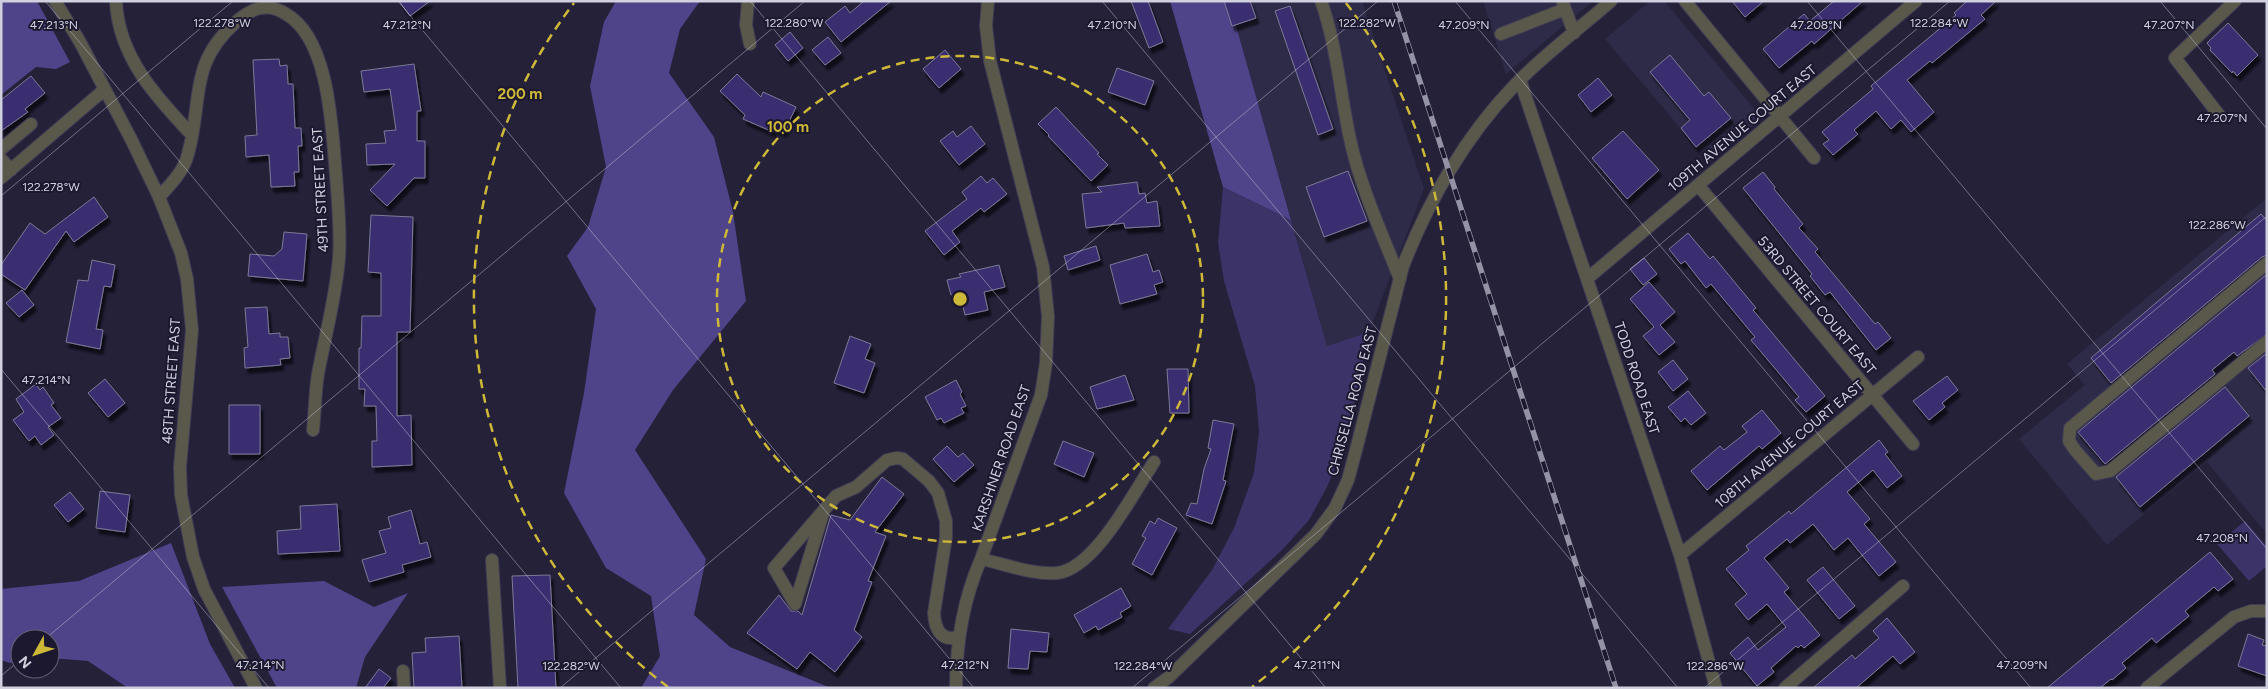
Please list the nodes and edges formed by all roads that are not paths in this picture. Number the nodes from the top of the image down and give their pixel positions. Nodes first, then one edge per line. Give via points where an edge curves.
1 (55, 1) edge
2 (116, 1) edge
3 (748, 1) edge
4 (988, 1) edge
5 (1321, 1) edge
6 (1611, 1) edge
7 (1685, 1) edge
8 (1916, 1) edge
9 (2235, 1) edge
10 (1564, 5) edge
11 (1574, 33) junction
12 (1500, 34) dead end
13 (750, 44) dead end
14 (1520, 80) junction
15 (104, 90) junction
16 (1780, 114) junction
17 (2219, 115) dead end
18 (31, 124) dead end
19 (192, 135) junction
20 (1, 149) edge
21 (1814, 158) dead end
22 (1, 159) edge
23 (6, 174) edge
24 (1698, 185) junction
25 (160, 198) junction
26 (2267, 263) edge
27 (1588, 278) junction
28 (1400, 279) junction
29 (2267, 342) edge
30 (1918, 357) dead end
31 (1872, 394) junction
32 (313, 430) dead end
33 (1913, 444) dead end
34 (1154, 462) dead end
35 (824, 510) junction
36 (1680, 555) junction
37 (981, 559) junction
38 (492, 560) dead end
39 (1902, 586) dead end
40 (2267, 612) edge
41 (958, 637) junction
42 (403, 671) dead end
43 (256, 688) edge
44 (404, 688) edge
45 (500, 688) edge
46 (956, 688) edge
47 (1154, 688) edge
48 (1716, 688) edge
49 (1785, 688) edge
50 (2147, 688) edge

1 - 15 street, 48TH STREET EAST
2 - 19 street via 116,20 130,55 158,99
3 - 13 street via 746,25
4 - 37 street, KARSHNER ROAD EAST via 986,26 990,61 1043,267 1048,316 1041,395
5 - 28 street via 1331,33 1350,140 1373,212
6 - 11 street, CHRISELLA ROAD EAST
7 - 16 street
8 - 16 street, 109TH AVENUE COURT EAST
9 - 17 street via 2174,58
10 - 11 street
10 - 12 street
11 - 14 street, CHRISELLA ROAD EAST
14 - 27 street, TODD ROAD EAST
14 - 28 street, CHRISELLA ROAD EAST via 1471,139 1442,184 1413,242
15 - 23 street
15 - 25 street, 48TH STREET EAST
16 - 21 street
16 - 24 street, 109TH AVENUE COURT EAST
18 - 20 street
19 - 25 street via 184,166
19 - 32 street, 49TH STREET EAST via 202,69 224,33 256,8 270,7 291,17 313,47 324,79 330,110 340,224 339,259 318,377
22 - 23 street
24 - 27 street, 109TH AVENUE COURT EAST
24 - 31 street, 53RD STREET COURT EAST
25 - 43 street, 48TH STREET EAST via 181,253 189,295 192,330 180,467 181,495 191,548 204,589
26 - 29 street via 2070,428 2069,440 2096,474 2110,471
27 - 36 street, TODD ROAD EAST
28 - 47 street, CHRISELLA ROAD EAST via 1348,480 1335,508 1292,559
30 - 31 street, 108TH AVENUE COURT EAST
31 - 33 street, 53RD STREET COURT EAST
31 - 36 street, 108TH AVENUE COURT EAST
34 - 37 street via 1102,540 1074,568 1056,573 1042,572
35 - 35 street via 774,568 795,604 815,538
35 - 41 street via 836,496 856,487 887,460 897,458 910,464 938,493 946,521 935,625 945,637
36 - 48 street, TODD ROAD EAST
37 - 41 street, KARSHNER ROAD EAST via 971,582
38 - 45 street
39 - 49 street
40 - 50 street via 2251,611 2234,617
41 - 46 street, KARSHNER ROAD EAST
42 - 44 street

